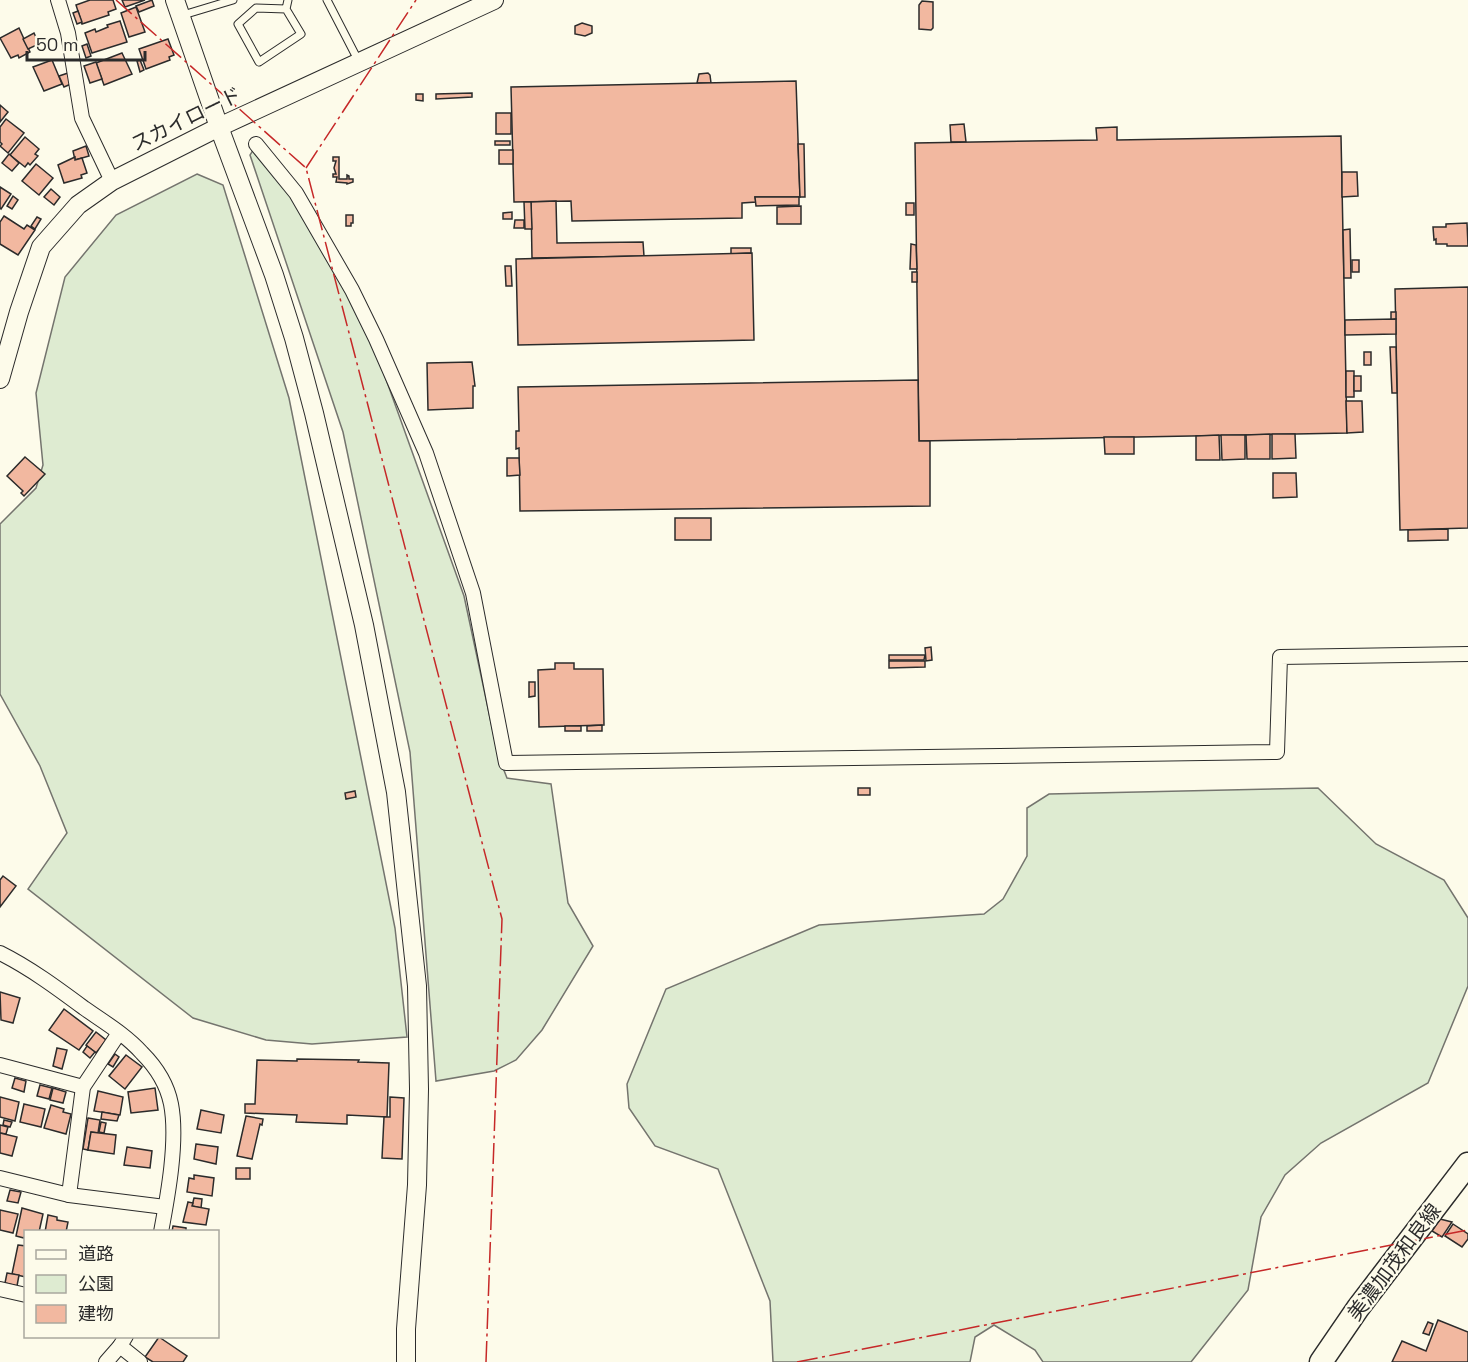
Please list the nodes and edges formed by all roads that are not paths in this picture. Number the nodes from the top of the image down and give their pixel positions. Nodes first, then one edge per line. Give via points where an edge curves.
1 (58, 0) edge
2 (233, 0) edge
3 (288, 0) edge
4 (327, 0) edge
5 (494, 0) edge
6 (178, 8) edge
7 (286, 9) junction
8 (359, 62) junction
9 (219, 127) junction
10 (256, 144) dead end
11 (112, 181) junction
12 (1, 371) edge
13 (1468, 654) edge
14 (0, 952) edge
15 (119, 1033) junction
16 (0, 1065) edge
17 (83, 1087) junction
18 (1468, 1164) edge
19 (0, 1178) edge
20 (69, 1195) junction
21 (165, 1207) junction
22 (161, 1230) edge
23 (0, 1289) edge
24 (24, 1295) edge
25 (123, 1341) edge
26 (106, 1362) edge
27 (140, 1362) edge
28 (406, 1362) edge
29 (1321, 1362) edge

1 - 11 street via 68,33 82,118
2 - 6 lane
3 - 7 lane
4 - 8 lane
5 - 8 street, スカイロード
6 - 9 street
7 - 7 lane via 301,34 259,63 238,24 256,8
8 - 9 street, スカイロード
9 - 11 street, スカイロード
9 - 28 street via 274,275 311,402 364,625 396,792 413,931 419,1089
10 - 13 street via 296,193 352,290 426,453 473,593 506,763 1277,752 1280,657
11 - 12 street, スカイロード via 78,205 41,247
14 - 15 street via 23,964
15 - 17 street
15 - 21 street via 142,1052 163,1079 171,1103 174,1131
16 - 17 street
17 - 20 street
18 - 29 main road, 美濃加茂和良線
19 - 20 street
20 - 21 street
21 - 22 street
23 - 24 street
25 - 26 street
25 - 27 street

